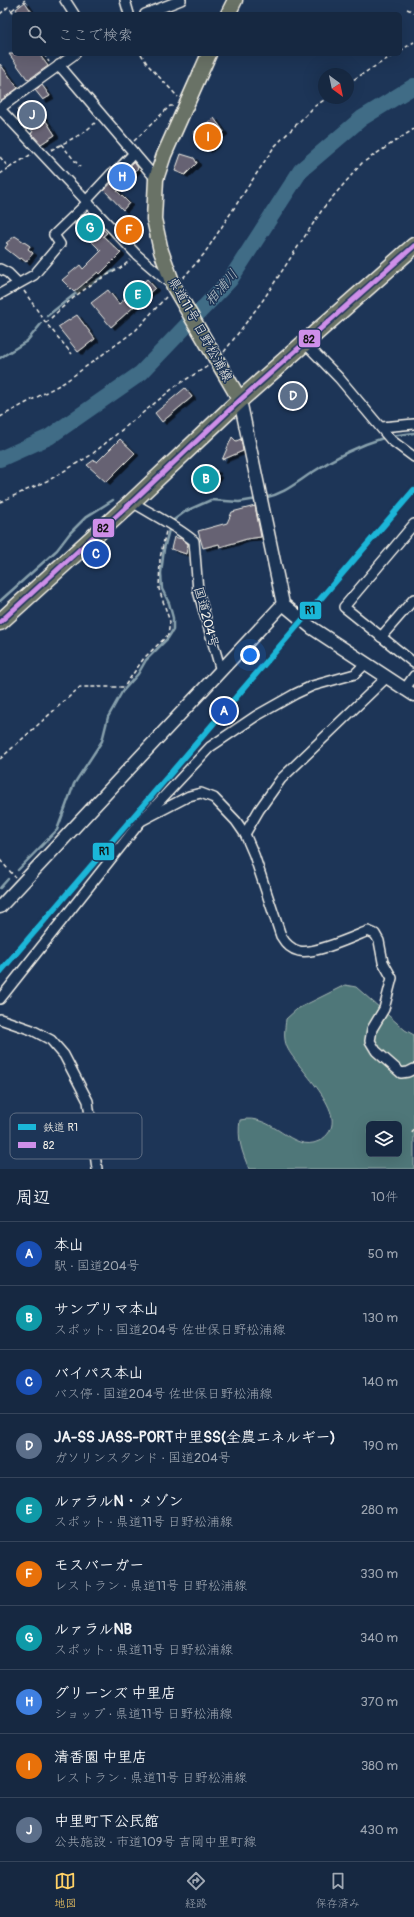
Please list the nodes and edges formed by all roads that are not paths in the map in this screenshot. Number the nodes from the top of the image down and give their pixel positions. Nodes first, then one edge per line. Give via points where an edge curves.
1 (65, 0) edge
2 (125, 0) edge
3 (180, 0) edge
4 (235, 0) edge
5 (73, 12) edge
6 (128, 12) edge
7 (150, 12) edge
8 (229, 12) edge
9 (72, 56) edge
10 (208, 56) edge
11 (59, 65) junction
12 (0, 109) edge
13 (132, 150) junction
14 (156, 179) junction
15 (87, 201) junction
16 (414, 246) edge
17 (0, 269) edge
18 (18, 283) junction
19 (174, 287) junction
20 (0, 294) edge
21 (305, 342) junction
22 (240, 400) junction
23 (414, 424) edge
24 (382, 428) junction
25 (414, 457) edge
26 (132, 502) junction
27 (414, 524) edge
28 (414, 599) edge
29 (283, 604) junction
30 (0, 622) edge
31 (382, 637) junction
32 (414, 663) edge
33 (365, 664) junction
34 (221, 671) junction
35 (414, 676) edge
36 (386, 678) junction
37 (409, 692) edge
38 (141, 821) junction
39 (246, 834) junction
40 (0, 907) edge
41 (0, 999) edge
42 (0, 1019) edge
43 (414, 1069) edge
44 (90, 1113) edge
45 (96, 1159) edge
46 (97, 1169) edge

1 - 5 street
2 - 6 street
3 - 7 street
4 - 8 main road
9 - 11 street
10 - 14 main road, 県道11号 日野松浦線
11 - 12 street
11 - 13 street
12 - 15 street
13 - 14 street
13 - 15 street via 115,173 112,173
14 - 19 main road, 県道11号 日野松浦線 via 154,219 160,251
15 - 18 street via 54,235 60,244 34,275
15 - 19 street via 137,255
16 - 21 highway
17 - 18 street
18 - 20 street
19 - 22 main road, 県道11号 日野松浦線
21 - 22 highway
21 - 24 street
22 - 26 highway
22 - 29 street
23 - 24 street
24 - 25 street via 391,440
26 - 30 highway
26 - 34 street, 国道204号 via 178,528 194,541 198,591
27 - 31 street via 344,607
28 - 31 street
29 - 33 street via 312,628
29 - 34 street
31 - 32 street
33 - 36 street
33 - 38 street via 355,674 312,686 295,694 210,747
34 - 40 street
35 - 37 street
36 - 37 street
36 - 39 street via 281,779
38 - 39 street via 189,796 200,793 214,798
38 - 41 street
39 - 43 street via 281,936 287,945 300,952 321,949 368,931 375,934 383,962 392,978 384,1009 372,1029 370,1041 376,1051 401,1072
42 - 44 street via 32,1030 51,1040 64,1055 88,1101
45 - 46 street

